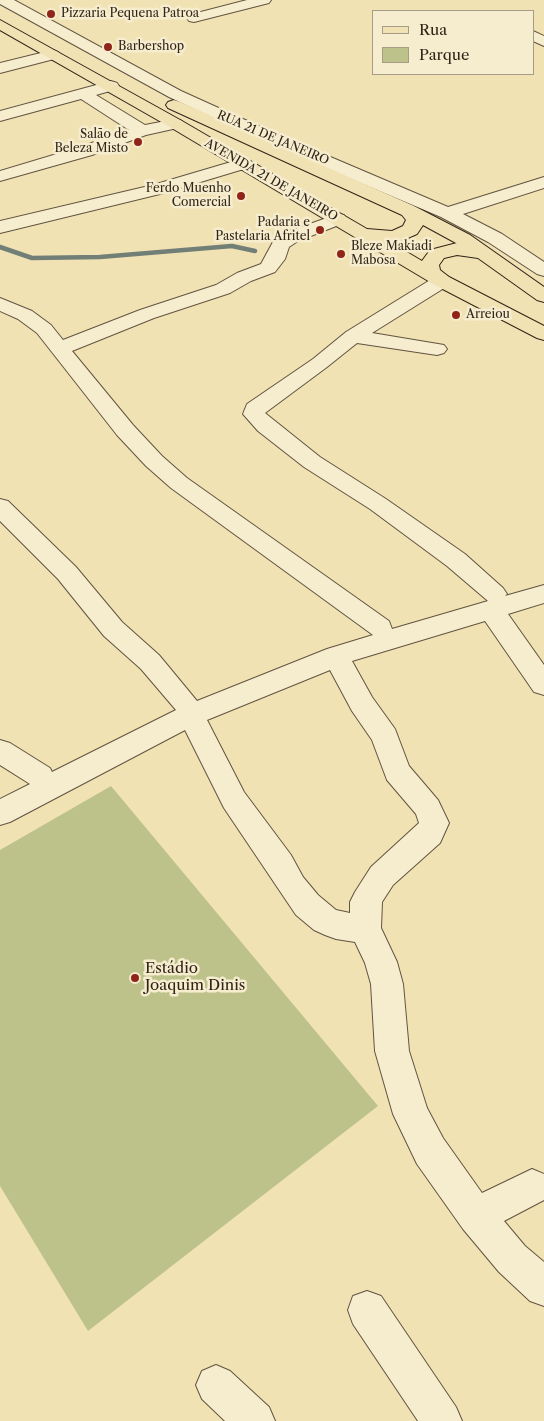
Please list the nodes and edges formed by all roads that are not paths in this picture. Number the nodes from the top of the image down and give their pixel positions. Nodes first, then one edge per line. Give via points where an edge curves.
1 (3, 0) edge
2 (264, 0) edge
3 (0, 12) edge
4 (194, 18) dead end
5 (0, 24) edge
6 (534, 34) edge
7 (544, 42) edge
8 (53, 55) junction
9 (0, 68) edge
10 (111, 86) junction
11 (84, 94) junction
12 (0, 116) edge
13 (176, 124) junction
14 (142, 131) junction
15 (241, 164) junction
16 (0, 176) edge
17 (544, 182) edge
18 (408, 210) junction
19 (447, 213) junction
20 (338, 219) junction
21 (0, 227) edge
22 (362, 234) junction
23 (488, 256) junction
24 (544, 270) edge
25 (439, 279) junction
26 (544, 296) edge
27 (0, 304) edge
28 (544, 334) edge
29 (353, 336) junction
30 (61, 348) junction
31 (437, 349) dead end
32 (0, 507) edge
33 (544, 580) edge
34 (544, 594) edge
35 (492, 602) junction
36 (380, 628) junction
37 (336, 656) junction
38 (544, 685) edge
39 (188, 708) junction
40 (0, 751) edge
41 (40, 776) junction
42 (0, 798) edge
43 (0, 813) edge
44 (365, 929) junction
45 (532, 1187) dead end
46 (476, 1216) junction
47 (544, 1287) edge
48 (367, 1310) dead end
49 (216, 1384) dead end
50 (255, 1421) edge
51 (442, 1421) edge

1 - 19 street, RUA 21 DE JANEIRO via 175,94
2 - 4 street
3 - 18 main road, AVENIDA 21 DE JANEIRO via 154,95
5 - 8 main road, AVENIDA 21 DE JANEIRO
6 - 7 street
8 - 9 street
8 - 10 main road, AVENIDA 21 DE JANEIRO
10 - 11 street
10 - 13 main road, AVENIDA 21 DE JANEIRO
11 - 12 street
11 - 14 street
13 - 14 street
13 - 15 main road, AVENIDA 21 DE JANEIRO
14 - 16 street
15 - 20 main road, AVENIDA 21 DE JANEIRO
15 - 21 street via 158,189
17 - 19 street
18 - 22 main road via 415,220 410,230 394,237
18 - 23 main road, AVENIDA 21 DE JANEIRO
19 - 24 street, RUA 21 DE JANEIRO via 500,241
20 - 22 main road, AVENIDA 21 DE JANEIRO
20 - 30 street via 291,237 281,244 268,268 223,289 147,314
22 - 25 main road, AVENIDA 21 DE JANEIRO
23 - 25 main road via 463,249 437,254 430,265 431,272
23 - 26 main road, AVENIDA 21 DE JANEIRO
25 - 28 main road, AVENIDA 21 DE JANEIRO
25 - 29 street
27 - 30 street via 44,329
29 - 31 street
29 - 35 street via 255,409 254,414 312,462 456,560
30 - 36 street via 124,430 160,466
32 - 39 street via 67,573
33 - 35 street
34 - 35 street
35 - 36 street
35 - 37 street
35 - 38 street
36 - 39 street via 342,640
37 - 39 street
37 - 44 street via 362,704 385,737 397,772 428,808 434,823 429,834 382,876 370,892 366,902
39 - 41 street
39 - 43 street
39 - 44 street via 234,800 307,905 336,925
40 - 41 street
41 - 42 street
44 - 46 street via 387,984 392,1051 411,1114 430,1150
45 - 46 street
46 - 47 street via 512,1259
48 - 51 street
49 - 50 street

